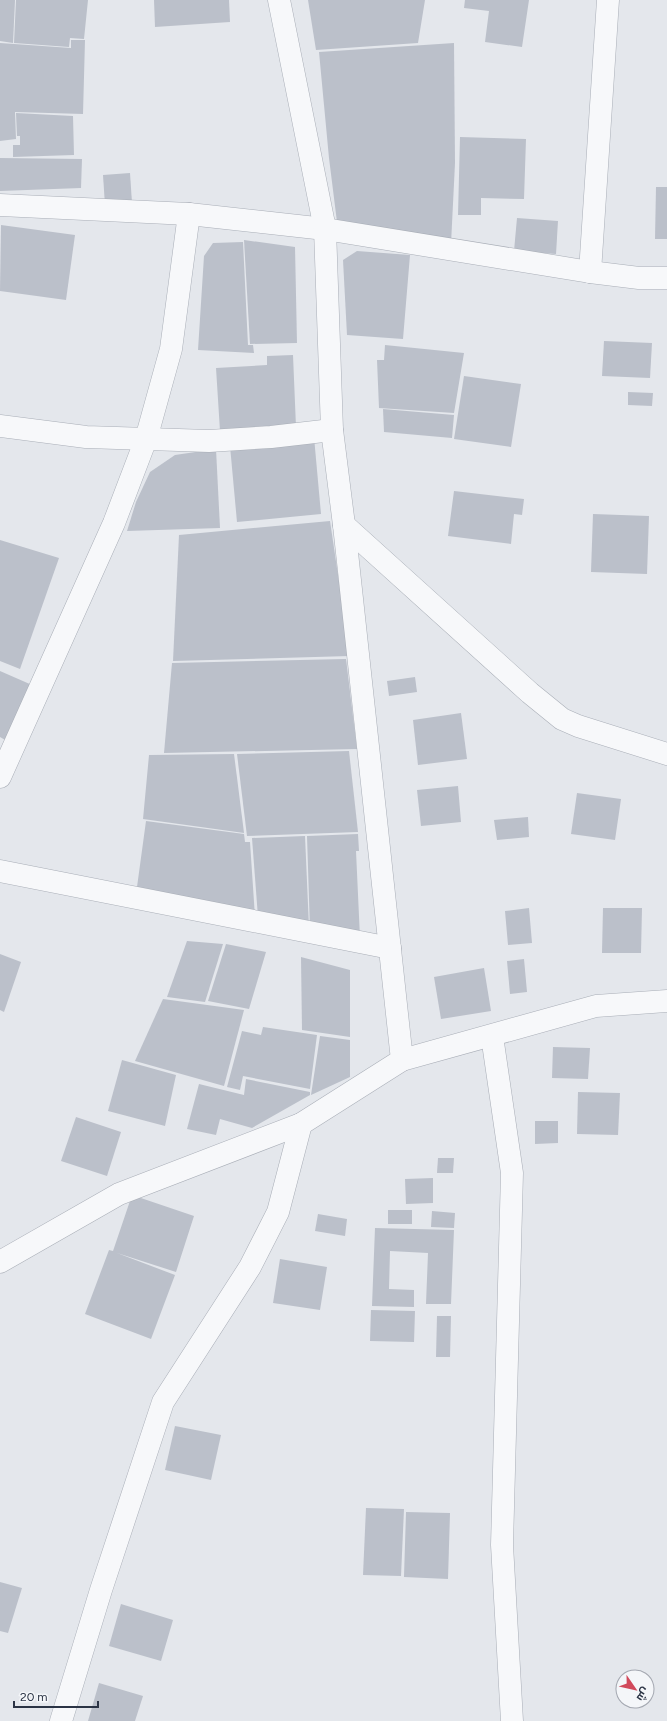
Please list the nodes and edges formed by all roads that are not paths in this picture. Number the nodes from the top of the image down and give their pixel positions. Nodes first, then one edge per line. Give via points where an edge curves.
1 (279, 0) edge
2 (608, 0) edge
3 (0, 204) edge
4 (189, 214) junction
5 (324, 229) junction
6 (590, 272) junction
7 (667, 278) edge
8 (0, 426) edge
9 (332, 430) junction
10 (146, 439) junction
11 (344, 525) junction
12 (667, 754) edge
13 (0, 777) edge
14 (0, 870) edge
15 (390, 948) junction
16 (667, 1001) edge
17 (492, 1036) junction
18 (402, 1060) junction
19 (301, 1124) junction
20 (0, 1262) edge
21 (61, 1721) edge
22 (512, 1721) edge

1 - 5 street
2 - 6 street
3 - 4 street
4 - 5 street
4 - 10 street via 171,349
5 - 6 street
5 - 9 street
6 - 7 street via 639,278
8 - 10 street via 86,437
9 - 10 street via 209,441
9 - 11 street
10 - 13 street via 114,523
11 - 12 street via 562,719
11 - 15 street
14 - 15 street
15 - 18 street
16 - 17 street via 596,1006
17 - 18 street
17 - 22 street via 512,1173 502,1545
18 - 19 street
19 - 20 street via 120,1194
19 - 21 street via 278,1212 250,1267 164,1402 101,1590

